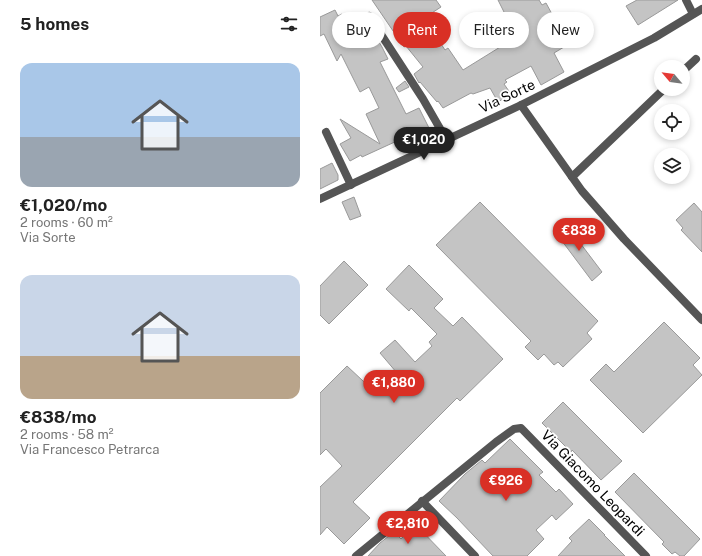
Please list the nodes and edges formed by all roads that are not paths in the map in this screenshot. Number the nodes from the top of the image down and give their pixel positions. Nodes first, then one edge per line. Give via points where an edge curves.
1 (686, 0) edge
2 (702, 9) edge
3 (694, 14) junction
4 (385, 41) edge
5 (696, 59) dead end
6 (690, 65) edge
7 (657, 96) edge
8 (521, 105) junction
9 (326, 132) dead end
10 (446, 139) junction
11 (572, 177) junction
12 (351, 185) junction
13 (320, 199) edge
14 (702, 320) edge
15 (422, 501) junction
16 (356, 556) edge
17 (474, 556) edge
18 (646, 556) edge

1 - 3 street
2 - 3 street, Via Sorte
3 - 8 street, Via Sorte via 654,38
4 - 10 street
5 - 6 street
7 - 11 street
8 - 10 street, Via Sorte
8 - 11 street
9 - 12 street
10 - 12 street, Via Sorte
11 - 14 street via 624,239
12 - 13 street, Via Sorte
15 - 16 street
15 - 17 street
15 - 18 street, Via Giacomo Leopardi via 496,442 514,429 521,428

